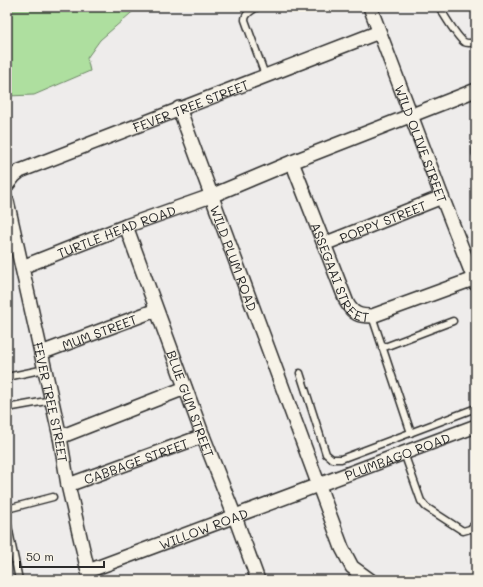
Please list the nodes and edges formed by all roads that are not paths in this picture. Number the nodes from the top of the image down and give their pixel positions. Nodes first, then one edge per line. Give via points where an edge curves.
1 (258, 7) edge
2 (370, 7) edge
3 (439, 7) edge
4 (380, 32) junction
5 (476, 42) edge
6 (266, 75) junction
7 (476, 90) edge
8 (179, 108) junction
9 (411, 116) junction
10 (476, 149) edge
11 (476, 154) edge
12 (292, 162) junction
13 (7, 185) edge
14 (210, 196) junction
15 (442, 198) junction
16 (7, 201) edge
17 (126, 226) junction
18 (324, 244) junction
19 (22, 267) junction
20 (475, 280) edge
21 (156, 310) junction
22 (372, 316) junction
23 (453, 321) dead end
24 (382, 348) junction
25 (41, 353) junction
26 (45, 369) junction
27 (300, 373) dead end
28 (7, 377) edge
29 (185, 388) junction
30 (52, 400) junction
31 (7, 408) edge
32 (476, 408) edge
33 (476, 426) edge
34 (411, 433) junction
35 (203, 436) junction
36 (60, 437) junction
37 (404, 453) junction
38 (319, 484) junction
39 (68, 485) junction
40 (53, 497) dead end
41 (7, 509) edge
42 (235, 517) junction
43 (7, 521) edge
44 (475, 524) edge
45 (89, 576) edge
46 (354, 576) edge
47 (19, 580) edge
48 (258, 580) edge
49 (370, 580) edge

1 - 6 lane via 248,14 245,20
2 - 4 street, WILD OLIVE STREET
3 - 5 lane via 464,42
4 - 6 street, FEVER TREE STREET
4 - 9 street, WILD OLIVE STREET
6 - 8 street, FEVER TREE STREET
7 - 9 street, WILD PLUM ROAD
8 - 13 street, FEVER TREE STREET via 20,171
8 - 14 street
9 - 12 street, WILD PLUM ROAD
9 - 15 street, WILD OLIVE STREET
10 - 11 lane
12 - 14 street, WILD PLUM ROAD
12 - 18 street, ASSEGAAI STREET
14 - 17 street, TURTLE HEAD ROAD
14 - 38 street, WILD PLUM ROAD
15 - 18 street, POPPY STREET
15 - 20 street, WILD OLIVE STREET
16 - 19 street, FEVER TREE STREET
17 - 19 street, TURTLE HEAD ROAD
17 - 21 street, BLUE GUM STREET
18 - 22 street, ASSEGAAI STREET via 351,309 360,316
19 - 25 street, FEVER TREE STREET
20 - 22 street, ASSEGAAI STREET
21 - 25 street, MUM STREET
21 - 29 street, BLUE GUM STREET
22 - 24 lane
23 - 24 lane
24 - 34 lane
25 - 26 street, FEVER TREE STREET
26 - 28 lane
26 - 30 street, FEVER TREE STREET
27 - 34 lane via 326,454 332,459 341,459
29 - 35 street, BLUE GUM STREET
29 - 36 street
30 - 31 lane
30 - 36 street, FEVER TREE STREET
32 - 34 lane
33 - 37 street, PLUMBAGO ROAD
35 - 39 street, CABBAGE STREET
35 - 42 street, BLUE GUM STREET
36 - 39 street, FEVER TREE STREET
37 - 38 street, PLUMBAGO ROAD
37 - 44 lane via 421,501 426,507 463,531
38 - 42 street, WILLOW ROAD
38 - 46 street, WILD PLUM ROAD
39 - 45 street, FEVER TREE STREET
40 - 41 lane
42 - 45 street, WILLOW ROAD
42 - 48 street, BLUE GUM STREET
43 - 47 lane
46 - 49 street, WILD PLUM ROAD

